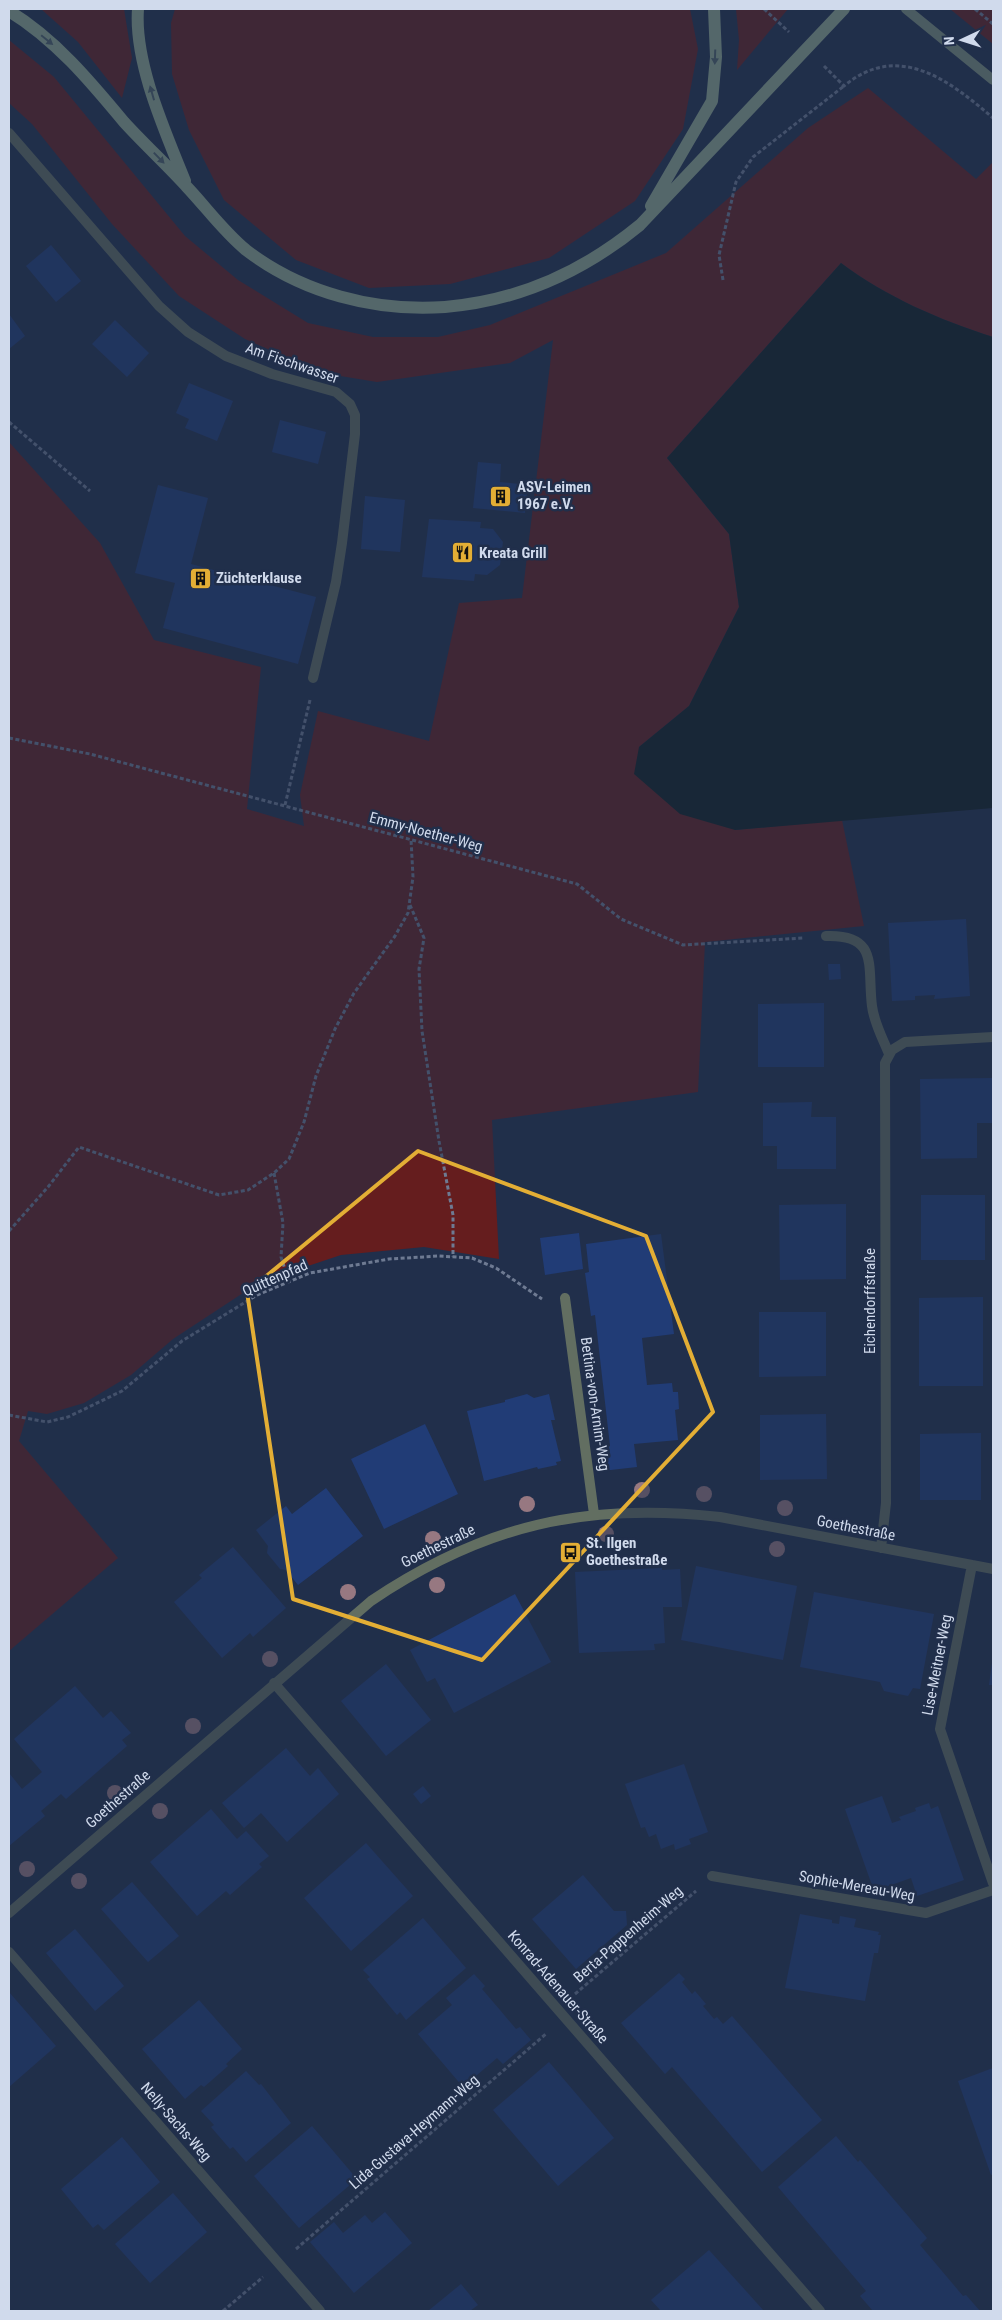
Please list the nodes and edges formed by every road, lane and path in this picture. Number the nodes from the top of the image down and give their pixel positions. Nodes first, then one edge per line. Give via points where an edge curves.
1 (138, 9) edge
2 (714, 9) edge
3 (764, 9) edge
4 (844, 9) edge
5 (906, 9) edge
6 (975, 9) edge
7 (9, 11) edge
8 (993, 24) edge
9 (806, 48) junction
10 (993, 80) edge
11 (844, 86) junction
12 (993, 118) edge
13 (9, 133) edge
14 (188, 188) junction
15 (640, 225) junction
16 (723, 280) dead end
17 (9, 422) edge
18 (90, 491) dead end
19 (313, 678) joint
20 (9, 738) edge
21 (285, 806) junction
22 (411, 840) junction
23 (410, 904) junction
24 (826, 936) joint
25 (993, 1037) edge
26 (889, 1054) junction
27 (274, 1173) junction
28 (9, 1231) edge
29 (453, 1257) junction
30 (289, 1282) junction
31 (565, 1298) dead end
32 (568, 1316) junction
33 (9, 1415) edge
34 (594, 1514) junction
35 (881, 1548) junction
36 (972, 1565) junction
37 (993, 1569) edge
38 (274, 1683) junction
39 (712, 1876) joint
40 (993, 1883) edge
41 (993, 1890) edge
42 (9, 1913) edge
43 (9, 1952) edge
44 (557, 2009) junction
45 (565, 2018) junction
46 (279, 2263) junction
47 (223, 2311) edge
48 (320, 2311) edge
49 (820, 2311) edge

14 -> 1 main road via 159,117 143,61
2 -> 15 main road via 716,57 712,101
3 - 9 path
4 - 9 main road
5 - 10 street
6 - 8 path
7 -> 14 main road via 72,60 130,128
9 - 11 path
9 - 15 main road
11 - 12 path via 869,70 885,66 915,68 948,83
11 - 16 path via 754,157 736,182 719,255
13 - 19 street, Am Fischwasser via 159,306 188,332 232,358 272,374 336,392 350,404 355,415 355,434 342,543
14 - 15 main road via 212,218 246,250 281,272 320,290 373,305 401,308 464,305 501,298 544,284 615,246
17 - 18 path
19 - 21 path
20 - 21 path, Emmy-Noether-Weg via 90,754
21 - 22 path, Emmy-Noether-Weg
22 - 23 path via 413,876
22 - 24 path, Emmy-Noether-Weg via 577,884 621,919 683,945
23 - 27 path via 408,913 354,993 335,1029 292,1152
23 - 29 path via 424,938 419,969 422,1031 452,1215
24 - 26 street, Eichendorffstraße via 846,936 865,949 869,960 872,1008
25 - 26 street via 905,1042
26 - 35 street, Eichendorffstraße via 885,1068 886,1503
27 - 28 path via 248,1190 219,1195 79,1147
27 - 30 path via 284,1223 281,1257
29 - 30 path, Quittenpfad via 389,1259 310,1273
29 - 32 path, Quittenpfad via 472,1258 496,1268
30 - 33 path, Quittenpfad via 258,1295 182,1341 122,1391 68,1417 47,1422
31 - 32 street, Bettina-von-Arnim-Weg
32 - 34 street, Bettina-von-Arnim-Weg
34 - 35 street, Goethestraße via 654,1511 711,1516
34 - 38 street, Goethestraße via 554,1520 506,1533 427,1566 371,1601
35 - 36 street, Goethestraße
36 - 37 street, Goethestraße
36 - 40 street, Lise-Meitner-Weg via 940,1729
38 - 42 street, Goethestraße
38 - 44 street, Konrad-Adenauer-Straße
39 - 41 street, Sophie-Mereau-Weg via 926,1913
39 - 44 path, Berta-Pappenheim-Weg
43 - 46 street, Nelly-Sachs-Weg
44 - 45 street, Konrad-Adenauer-Straße
45 - 46 path, Lida-Gustava-Heymann-Weg
45 - 49 street, Konrad-Adenauer-Straße
46 - 47 path, Lida-Gustava-Heymann-Weg
46 - 48 street, Nelly-Sachs-Weg

